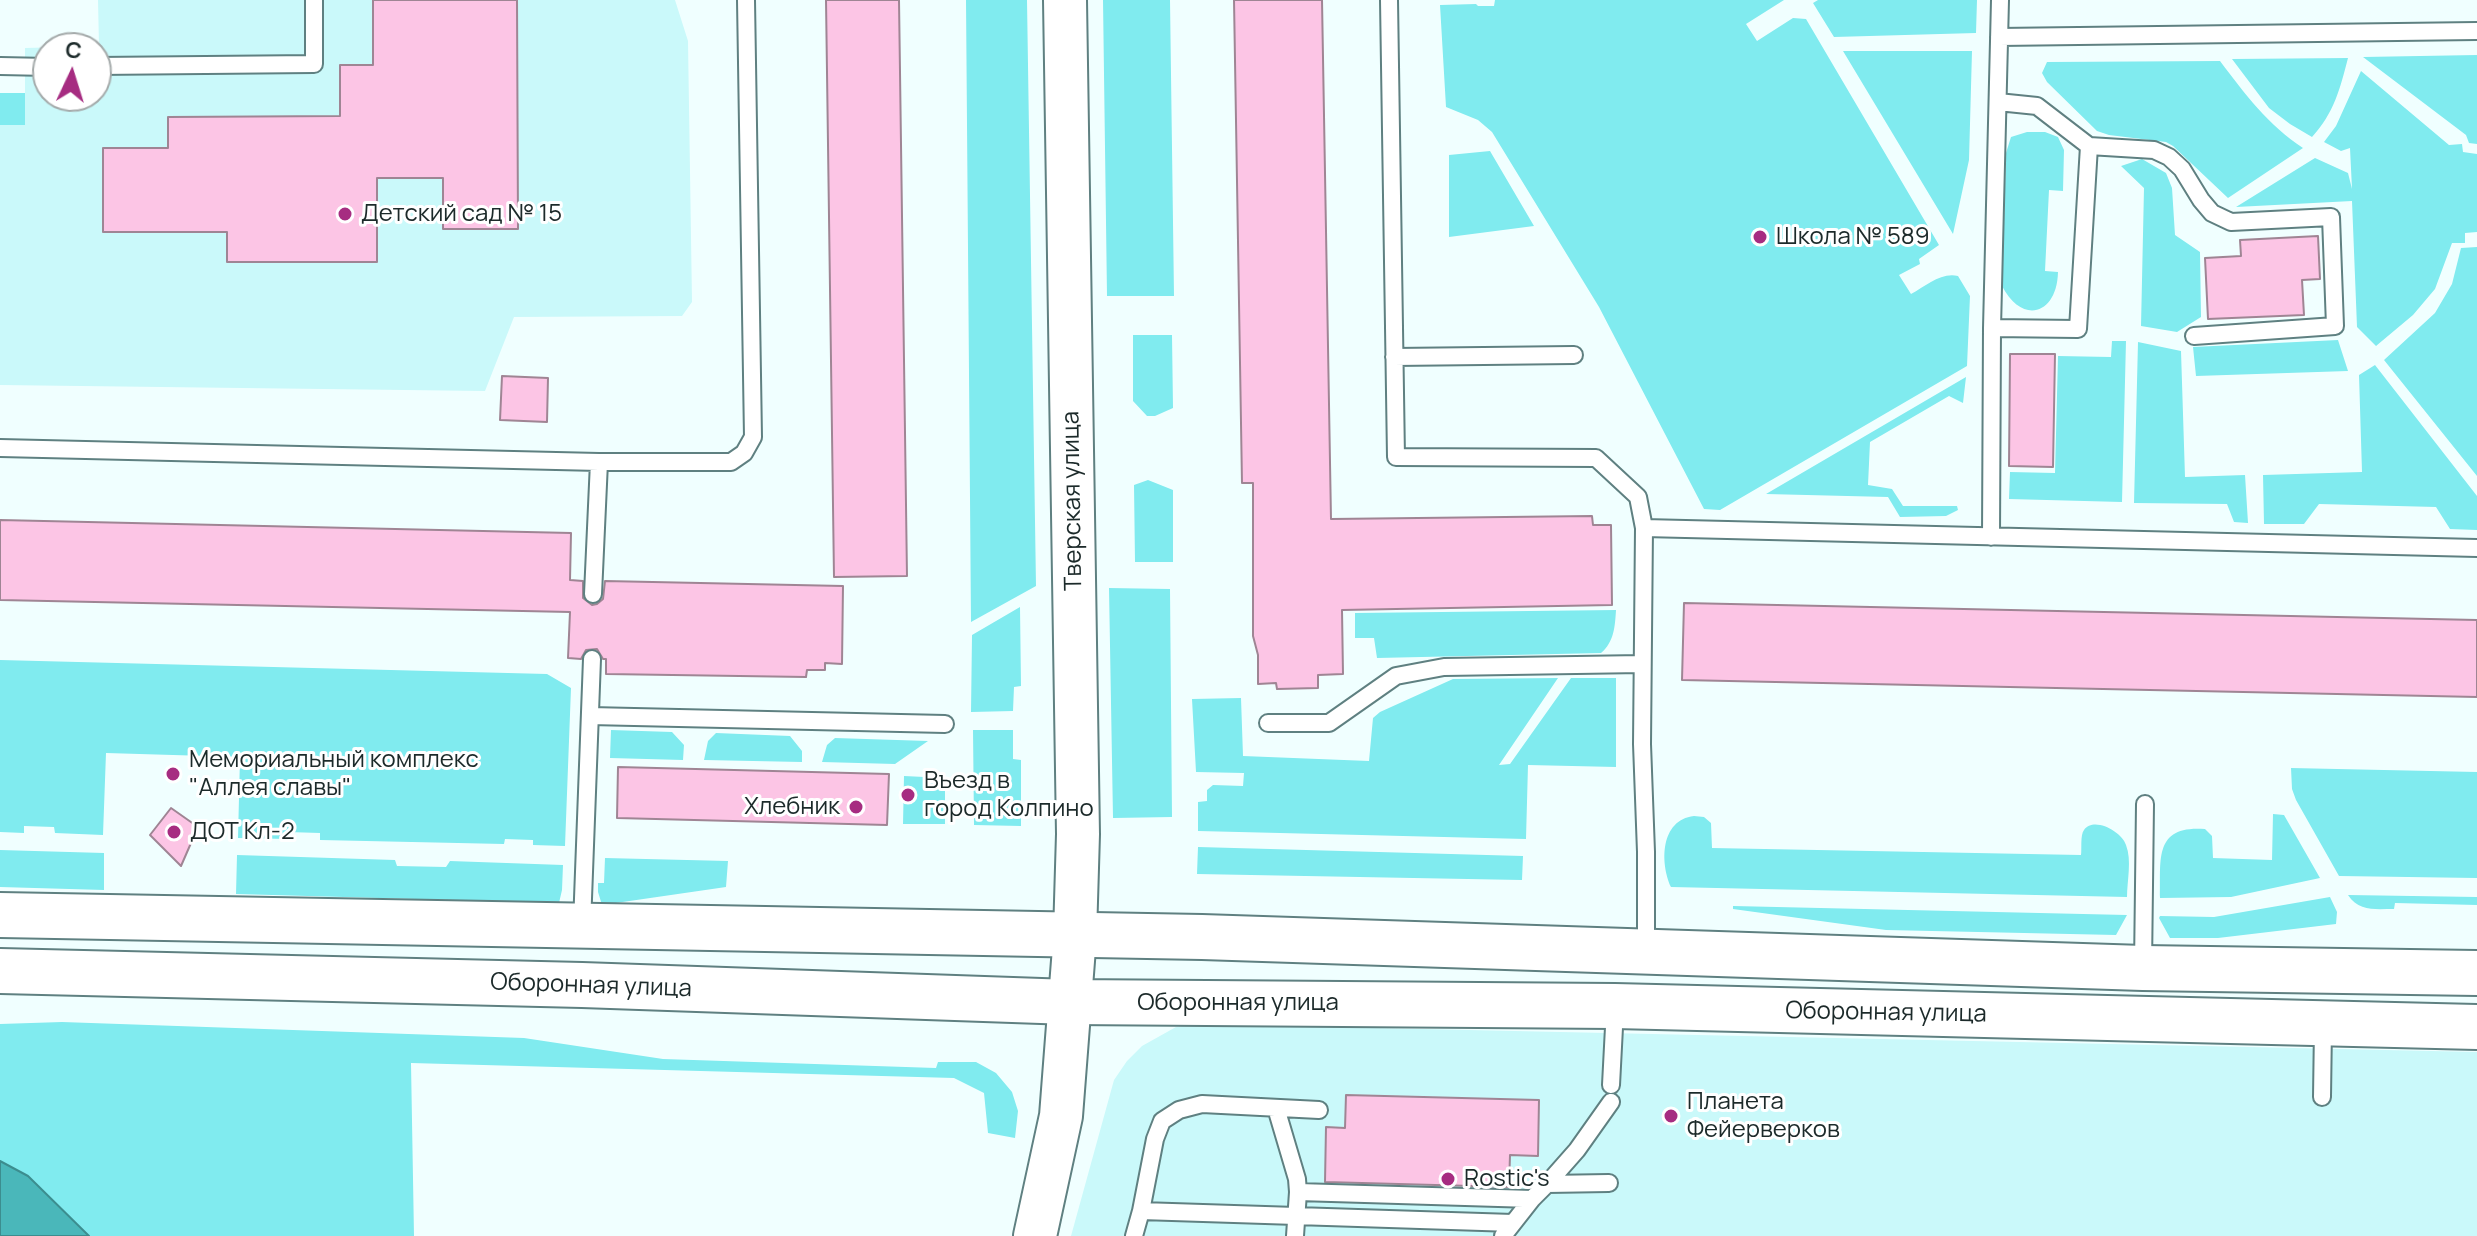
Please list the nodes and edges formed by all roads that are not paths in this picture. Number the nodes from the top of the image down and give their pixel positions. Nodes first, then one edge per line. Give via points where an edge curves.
1 (314, 0) edge
2 (746, 0) edge
3 (1065, 0) edge
4 (1389, 0) edge
5 (2000, 0) edge
6 (2477, 31) edge
7 (1999, 37) junction
8 (0, 66) edge
9 (112, 66) edge
10 (32, 67) edge
11 (1998, 102) junction
12 (2089, 146) junction
13 (1992, 328) junction
14 (2194, 336) dead end
15 (1574, 355) dead end
16 (1394, 357) junction
17 (0, 448) edge
18 (599, 462) junction
19 (1644, 528) junction
20 (1991, 537) junction
21 (2477, 548) edge
22 (593, 594) dead end
23 (592, 659) dead end
24 (1642, 664) junction
25 (590, 716) junction
26 (1268, 723) dead end
27 (945, 724) dead end
28 (2145, 804) dead end
29 (0, 915) edge
30 (581, 927) junction
31 (1075, 935) junction
32 (1646, 951) junction
33 (2143, 968) junction
34 (0, 971) edge
35 (2477, 973) edge
36 (1070, 1002) junction
37 (1615, 1006) junction
38 (2323, 1023) junction
39 (2477, 1027) edge
40 (2322, 1097) dead end
41 (1276, 1108) junction
42 (1319, 1110) dead end
43 (1609, 1183) dead end
44 (1547, 1184) junction
45 (1298, 1192) junction
46 (1532, 1199) junction
47 (1141, 1211) junction
48 (1296, 1217) junction
49 (1508, 1229) edge
50 (1035, 1236) edge
51 (1134, 1236) edge
52 (1295, 1236) edge

1 - 9 lane via 314,64
2 - 18 lane via 753,437 731,462
3 - 31 main road, Тверская улица
4 - 16 lane
5 - 7 lane
6 - 7 lane
7 - 11 lane
8 - 10 lane
11 - 12 lane via 2037,106
11 - 13 lane
12 - 13 lane via 2078,329
12 - 14 lane via 2154,150 2169,157 2212,213 2231,222 2331,217 2335,326
13 - 20 lane
15 - 16 lane
16 - 19 lane via 1396,457 1596,458 1638,497
17 - 18 lane
18 - 22 lane
19 - 20 lane
19 - 24 lane
20 - 21 lane
23 - 25 lane
24 - 26 lane via 1444,667 1396,676 1329,723
24 - 32 lane
25 - 27 lane
25 - 30 lane
28 - 33 lane
29 - 30 main road
30 - 31 main road
31 - 32 main road
31 - 36 main road, Тверская улица
32 - 33 main road
33 - 35 main road
34 - 36 main road, Оборонная улица
36 - 37 main road, Оборонная улица
36 - 50 main road, Тверская улица via 1061,1116
37 - 38 main road, Оборонная улица
37 - 44 lane via 1611,1093 1577,1150
38 - 39 main road, Оборонная улица
38 - 40 lane
41 - 42 lane
41 - 45 lane
41 - 47 lane via 1202,1104 1162,1121
43 - 44 lane
44 - 46 lane
45 - 46 lane
45 - 48 lane
46 - 49 lane
47 - 48 lane
47 - 51 lane
48 - 49 lane
48 - 52 lane

